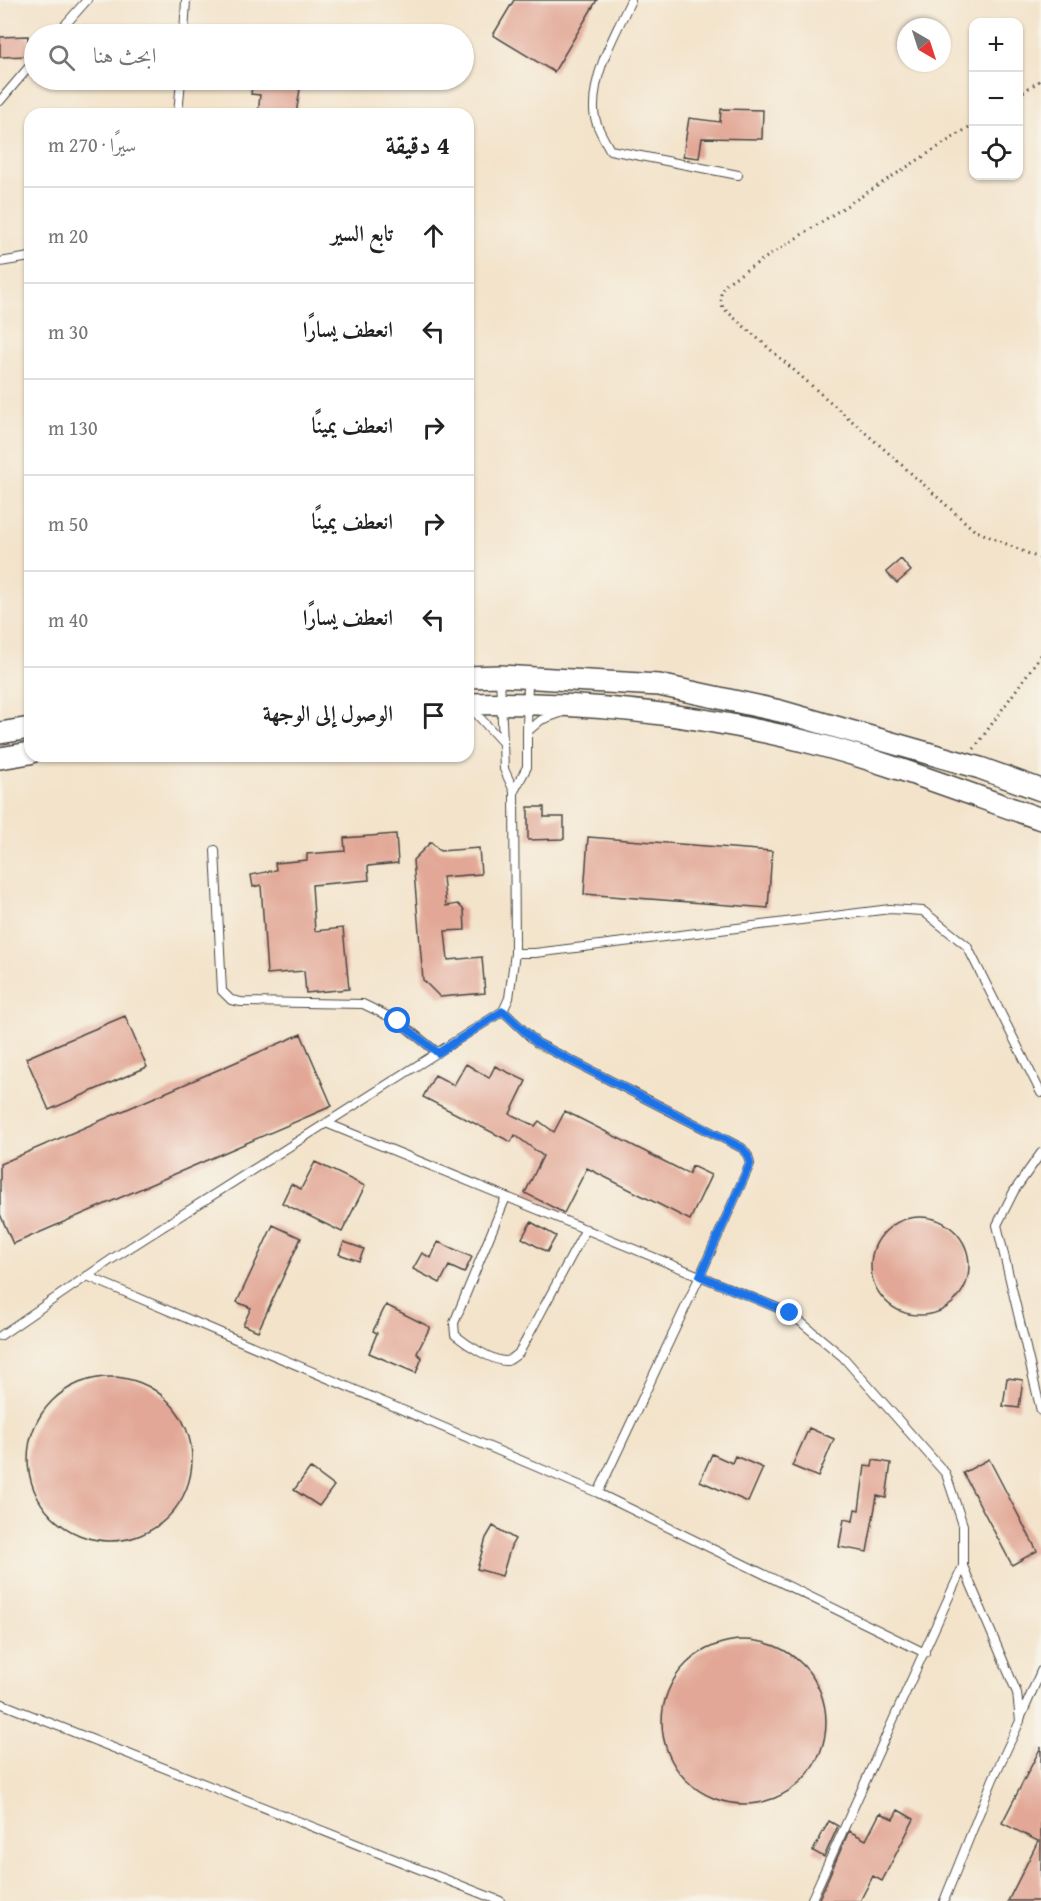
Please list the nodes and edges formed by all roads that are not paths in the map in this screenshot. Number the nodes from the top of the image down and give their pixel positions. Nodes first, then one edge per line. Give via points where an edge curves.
1 (87, 0) edge
2 (186, 0) edge
3 (631, 0) edge
4 (66, 24) edge
5 (185, 24) edge
6 (24, 73) edge
7 (180, 90) edge
8 (0, 101) edge
9 (179, 108) edge
10 (738, 175) dead end
11 (24, 258) edge
12 (0, 262) edge
13 (500, 676) junction
14 (474, 677) edge
15 (528, 678) junction
16 (502, 703) junction
17 (474, 704) edge
18 (528, 705) junction
19 (585, 708) junction
20 (474, 711) edge
21 (24, 729) edge
22 (526, 732) junction
23 (0, 733) edge
24 (503, 743) junction
25 (24, 754) edge
26 (0, 758) edge
27 (514, 790) junction
28 (1041, 790) edge
29 (1041, 819) edge
30 (215, 850) dead end
31 (514, 953) junction
32 (503, 1011) junction
33 (438, 1053) junction
34 (1041, 1093) edge
35 (326, 1123) junction
36 (1041, 1153) edge
37 (506, 1197) junction
38 (586, 1229) junction
39 (87, 1276) junction
40 (700, 1276) junction
41 (0, 1335) edge
42 (1041, 1411) edge
43 (598, 1493) junction
44 (963, 1566) junction
45 (925, 1653) junction
46 (1041, 1671) edge
47 (0, 1703) edge
48 (1020, 1721) junction
49 (500, 1901) edge
50 (811, 1901) edge
51 (944, 1901) edge

1 - 4 lane
2 - 5 lane
3 - 10 lane via 598,76 593,108 610,150
6 - 8 lane
7 - 9 lane
11 - 12 lane
13 - 14 main road
13 - 15 main road
13 - 16 lane
15 - 18 lane
15 - 28 main road via 659,686 780,711 964,763
16 - 17 main road
16 - 18 main road
16 - 24 lane
18 - 19 main road
18 - 22 lane
19 - 22 lane via 558,713
19 - 29 main road via 658,714 816,744
20 - 24 lane
21 - 23 main road
22 - 27 lane via 527,767
24 - 27 lane via 504,768
25 - 26 main road
27 - 31 lane
30 - 33 lane via 222,991 241,1002 363,1004 398,1021
31 - 32 lane via 509,998
31 - 34 lane via 890,909 923,911 967,946
32 - 33 lane
32 - 40 lane via 537,1043 742,1148 748,1156 750,1164
33 - 35 lane
35 - 37 lane
35 - 39 lane
36 - 42 lane via 1014,1191 997,1225
37 - 38 lane
37 - 38 lane via 454,1323 455,1335 497,1360 509,1361 519,1353
38 - 40 lane
39 - 41 lane
39 - 43 lane
40 - 43 lane
40 - 44 lane via 790,1313 843,1357 946,1474 963,1525
43 - 45 lane
44 - 45 lane
44 - 48 lane via 1017,1693
45 - 50 lane
46 - 48 lane
47 - 49 lane
48 - 51 lane

